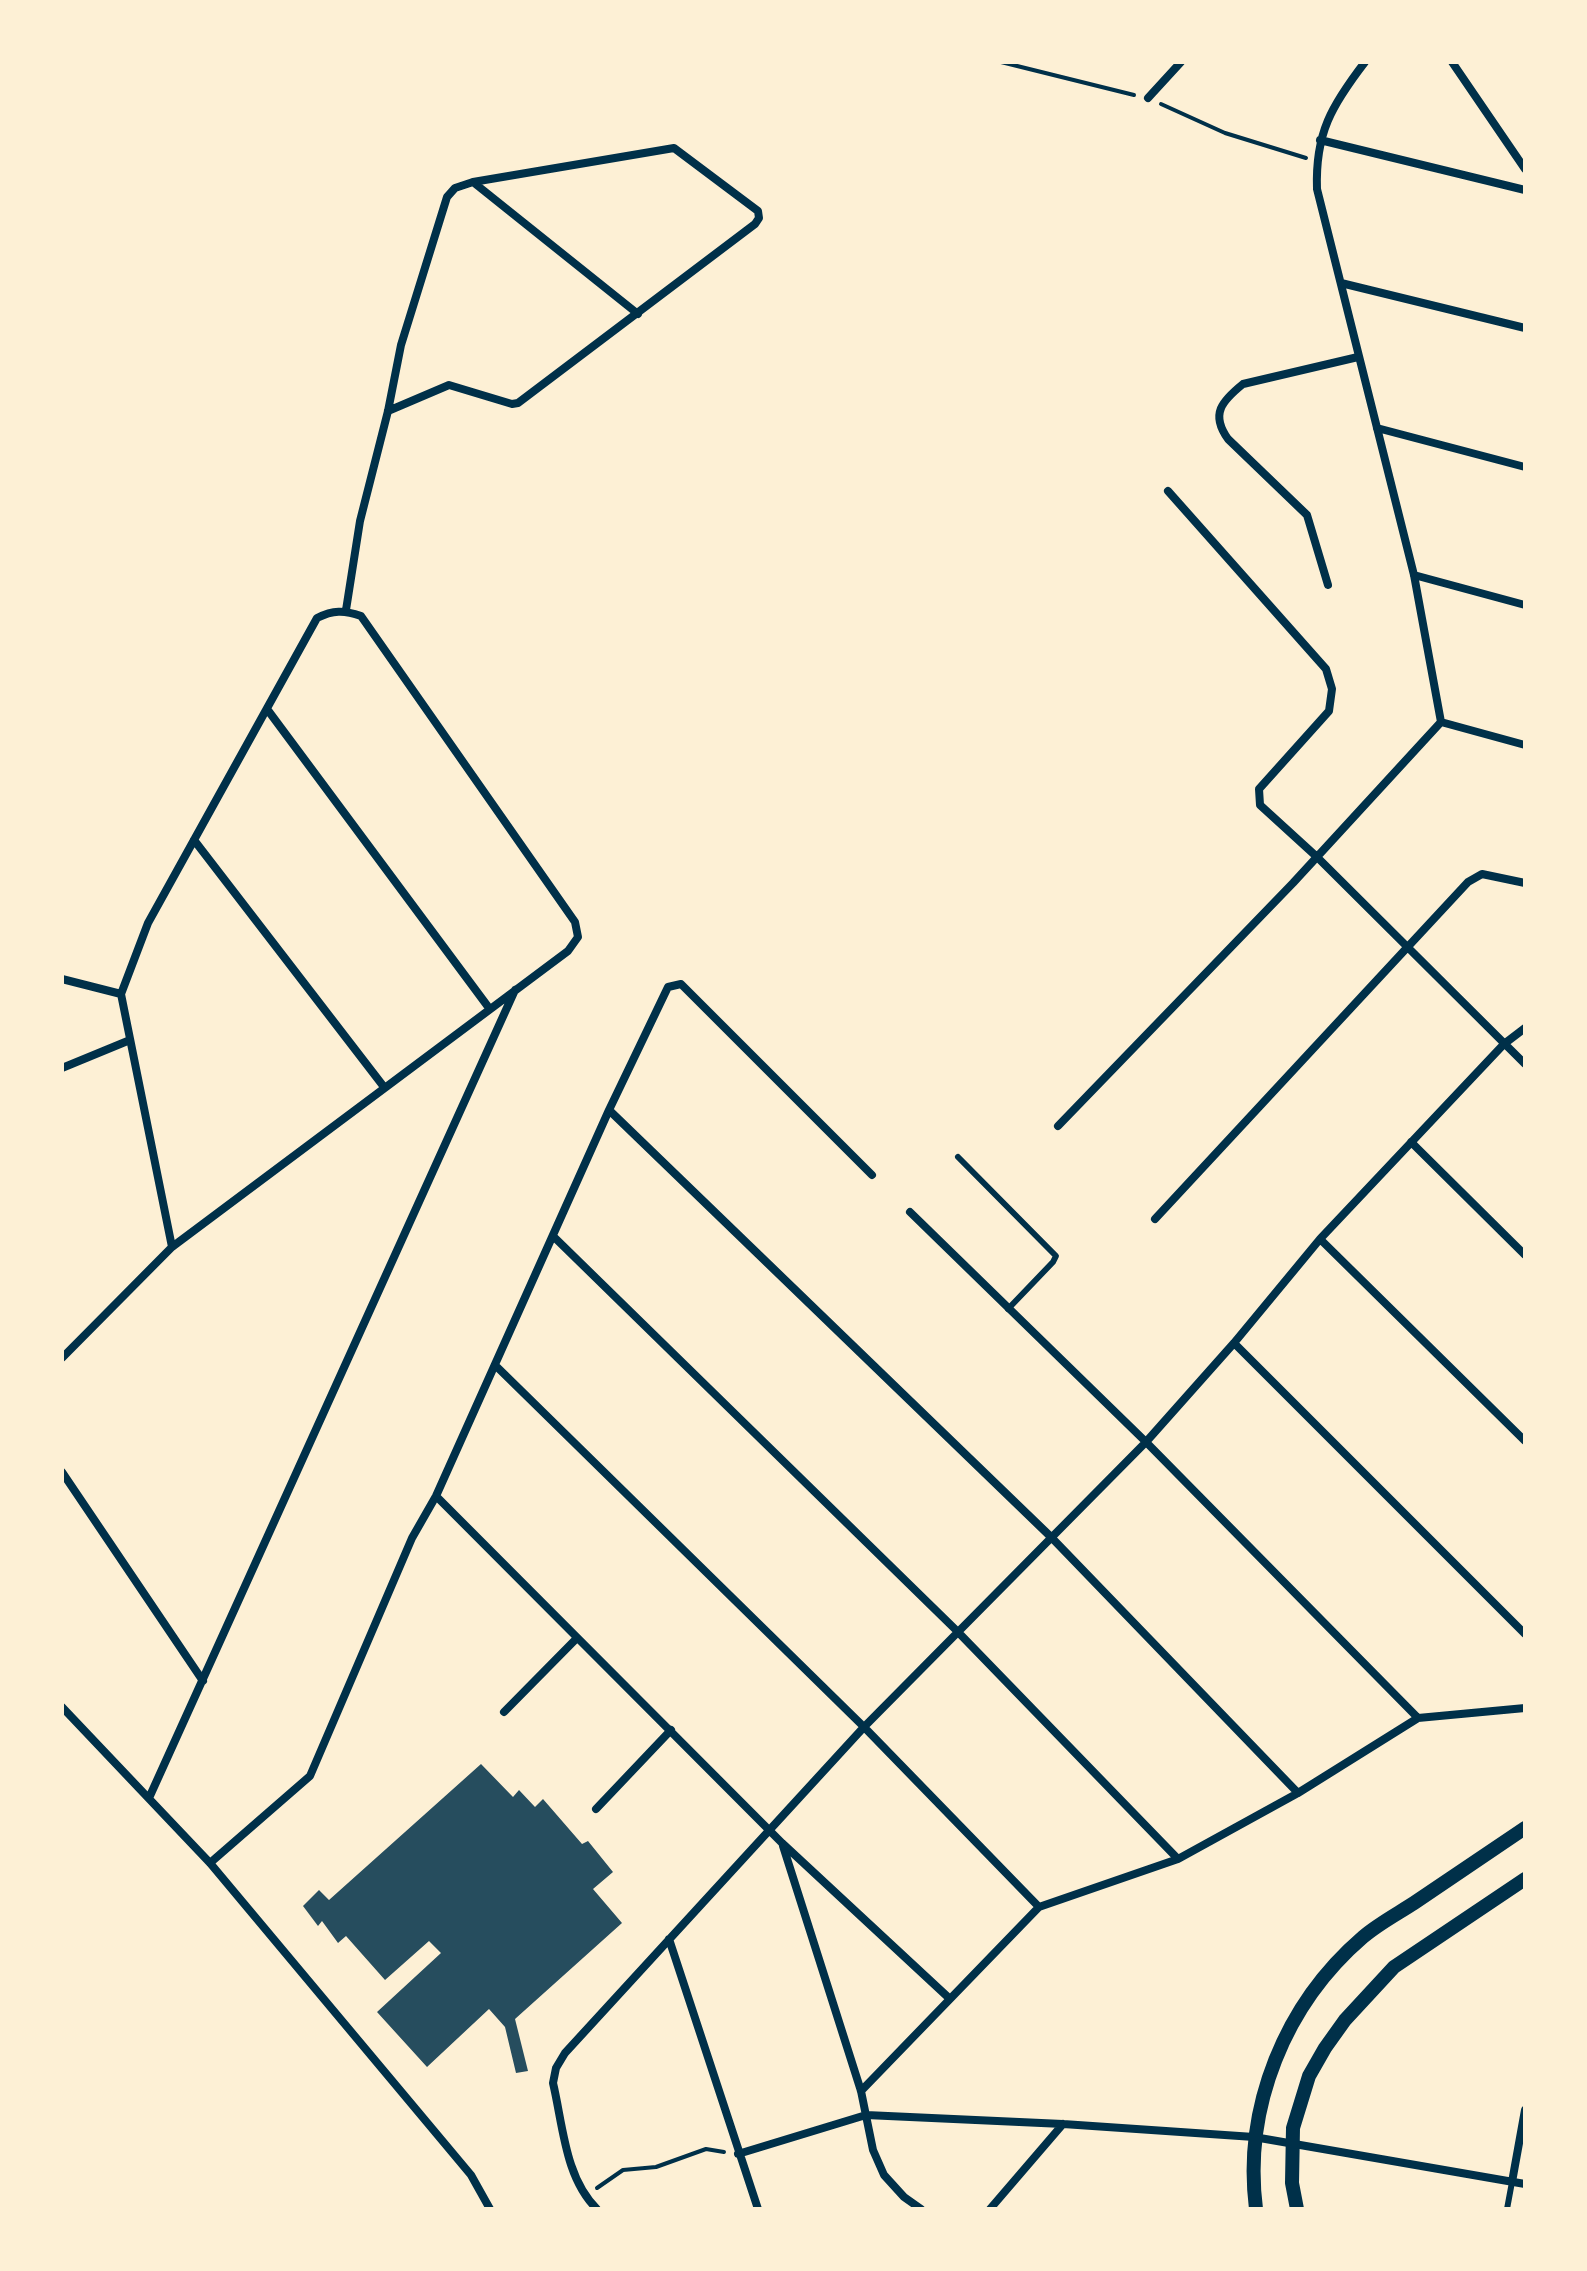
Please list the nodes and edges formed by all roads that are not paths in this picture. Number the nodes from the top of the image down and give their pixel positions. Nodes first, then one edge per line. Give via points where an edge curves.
1 (1181, 62) edge
2 (1365, 62) edge
3 (1452, 62) edge
4 (1148, 98) dead end
5 (1320, 140) junction
6 (1525, 169) edge
7 (473, 182) junction
8 (1525, 190) edge
9 (1341, 283) junction
10 (638, 314) junction
11 (1525, 328) edge
12 (1358, 357) junction
13 (388, 411) junction
14 (1377, 428) junction
15 (1525, 467) edge
16 (1168, 491) dead end
17 (1414, 575) junction
18 (1328, 585) dead end
19 (1525, 605) edge
20 (346, 610) junction
21 (267, 709) junction
22 (1441, 722) junction
23 (1525, 745) edge
24 (194, 840) junction
25 (1317, 857) junction
26 (1525, 883) edge
27 (1408, 949) junction
28 (62, 979) edge
29 (516, 988) junction
30 (121, 994) junction
31 (489, 1008) junction
32 (1525, 1028) edge
33 (130, 1040) junction
34 (1504, 1044) junction
35 (1525, 1064) edge
36 (62, 1068) edge
37 (384, 1087) junction
38 (609, 1110) junction
39 (1058, 1126) dead end
40 (1411, 1142) junction
41 (958, 1157) dead end
42 (872, 1175) dead end
43 (910, 1212) dead end
44 (1155, 1219) dead end
45 (553, 1236) junction
46 (1320, 1239) junction
47 (172, 1247) junction
48 (1525, 1255) edge
49 (1008, 1309) junction
50 (1234, 1343) junction
51 (62, 1358) edge
52 (495, 1365) junction
53 (1525, 1441) edge
54 (1146, 1442) junction
55 (62, 1472) edge
56 (436, 1496) junction
57 (1051, 1537) junction
58 (957, 1631) junction
59 (1525, 1634) edge
60 (576, 1639) junction
61 (203, 1681) junction
62 (62, 1707) edge
63 (1525, 1708) edge
64 (504, 1712) dead end
65 (1418, 1718) junction
66 (864, 1727) junction
67 (671, 1730) junction
68 (1298, 1793) junction
69 (149, 1798) junction
70 (596, 1809) dead end
71 (1525, 1828) edge
72 (768, 1829) junction
73 (782, 1843) junction
74 (1178, 1859) junction
75 (210, 1863) junction
76 (1525, 1879) edge
77 (1039, 1907) junction
78 (669, 1939) junction
79 (950, 1999) junction
80 (861, 2091) junction
81 (1525, 2110) edge
82 (866, 2115) junction
83 (1063, 2124) junction
84 (1254, 2137) junction
85 (1292, 2143) junction
86 (738, 2154) junction
87 (1512, 2182) junction
88 (1525, 2184) edge
89 (490, 2209) edge
90 (597, 2209) edge
91 (758, 2209) edge
92 (921, 2209) edge
93 (990, 2209) edge
94 (1256, 2209) edge
95 (1297, 2209) edge
96 (1507, 2209) edge

1 - 4 street
2 - 5 street via 1340,95
3 - 6 street
5 - 8 street
5 - 9 street via 1317,189
7 - 10 street
7 - 10 street via 674,148 758,211 755,224
7 - 13 street via 447,197 401,345
9 - 11 street
9 - 12 street
10 - 13 street via 518,403 449,385
12 - 14 street
12 - 18 street via 1243,384 1219,409 1219,426 1228,439 1307,515
13 - 20 street via 360,521
14 - 15 street
14 - 17 street
16 - 25 street via 1326,669 1332,689 1329,711 1259,789 1260,805
17 - 19 street
17 - 22 street
20 - 21 street via 317,618
20 - 29 street via 361,616 575,922 578,937 568,951
21 - 24 street
21 - 31 street
22 - 23 street
22 - 25 street
24 - 30 street via 148,923
24 - 37 street
25 - 27 street
25 - 39 street
26 - 27 street via 1482,874 1468,882
27 - 34 street
27 - 44 street
28 - 30 street
29 - 31 street
29 - 61 street
30 - 33 street
31 - 37 street
32 - 34 street
33 - 36 street
33 - 47 street
34 - 35 street
34 - 40 street
37 - 47 street
38 - 42 street via 668,987 681,984
38 - 45 street
38 - 57 street
40 - 46 street
40 - 48 street
41 - 49 lane via 1056,1256
43 - 49 street
45 - 52 street
45 - 58 street
46 - 50 street
46 - 53 street
47 - 51 street
49 - 54 street
50 - 54 street
50 - 59 street
52 - 56 street
52 - 66 street
54 - 57 street
54 - 65 street
55 - 61 street
56 - 60 street
56 - 75 street via 412,1538 310,1776
57 - 58 street
57 - 68 street
58 - 66 street
58 - 74 street
60 - 64 street
60 - 67 street
61 - 69 street
62 - 69 street
63 - 65 street
65 - 68 street
66 - 72 street
66 - 77 street
67 - 70 street
67 - 72 street
68 - 74 street
69 - 75 street
71 - 84 street via 1364,1937 1331,1970 1280,2048 1262,2095
72 - 73 street
72 - 78 street
73 - 79 street
73 - 80 street
74 - 77 street
75 - 89 street via 471,2175
76 - 85 street via 1394,1967 1367,1994 1309,2076
77 - 79 street
78 - 86 street
78 - 90 street via 556,2068 553,2083 575,2178
79 - 80 street
80 - 82 street
81 - 87 street
82 - 83 street
82 - 86 street
82 - 92 street via 884,2175
83 - 84 street
83 - 93 street
84 - 85 street
84 - 94 street
85 - 87 street
85 - 95 street
86 - 91 street
87 - 88 street
87 - 96 lane

